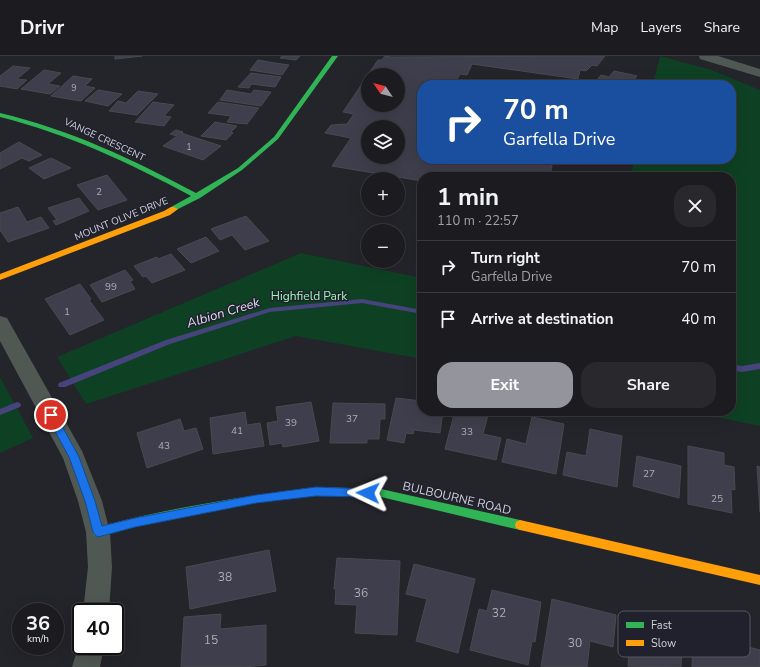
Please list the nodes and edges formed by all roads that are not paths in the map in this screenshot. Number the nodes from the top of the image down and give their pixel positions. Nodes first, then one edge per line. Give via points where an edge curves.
1 (335, 56) edge
2 (705, 56) edge
3 (760, 73) edge
4 (0, 115) edge
5 (197, 196) junction
6 (0, 277) edge
7 (0, 323) edge
8 (98, 532) junction
9 (760, 580) edge
10 (97, 603) edge
11 (89, 655) edge
12 (86, 667) edge

1 - 5 street, MOUNT OLIVE DRIVE via 276,138 240,170
2 - 3 street
4 - 5 street, VANGE CRESCENT via 39,123 71,134
5 - 6 street, MOUNT OLIVE DRIVE via 167,213
7 - 8 street via 74,457
8 - 9 street, BULBOURNE ROAD via 135,522 256,499 316,491 381,493
8 - 10 street via 100,567
11 - 12 street

